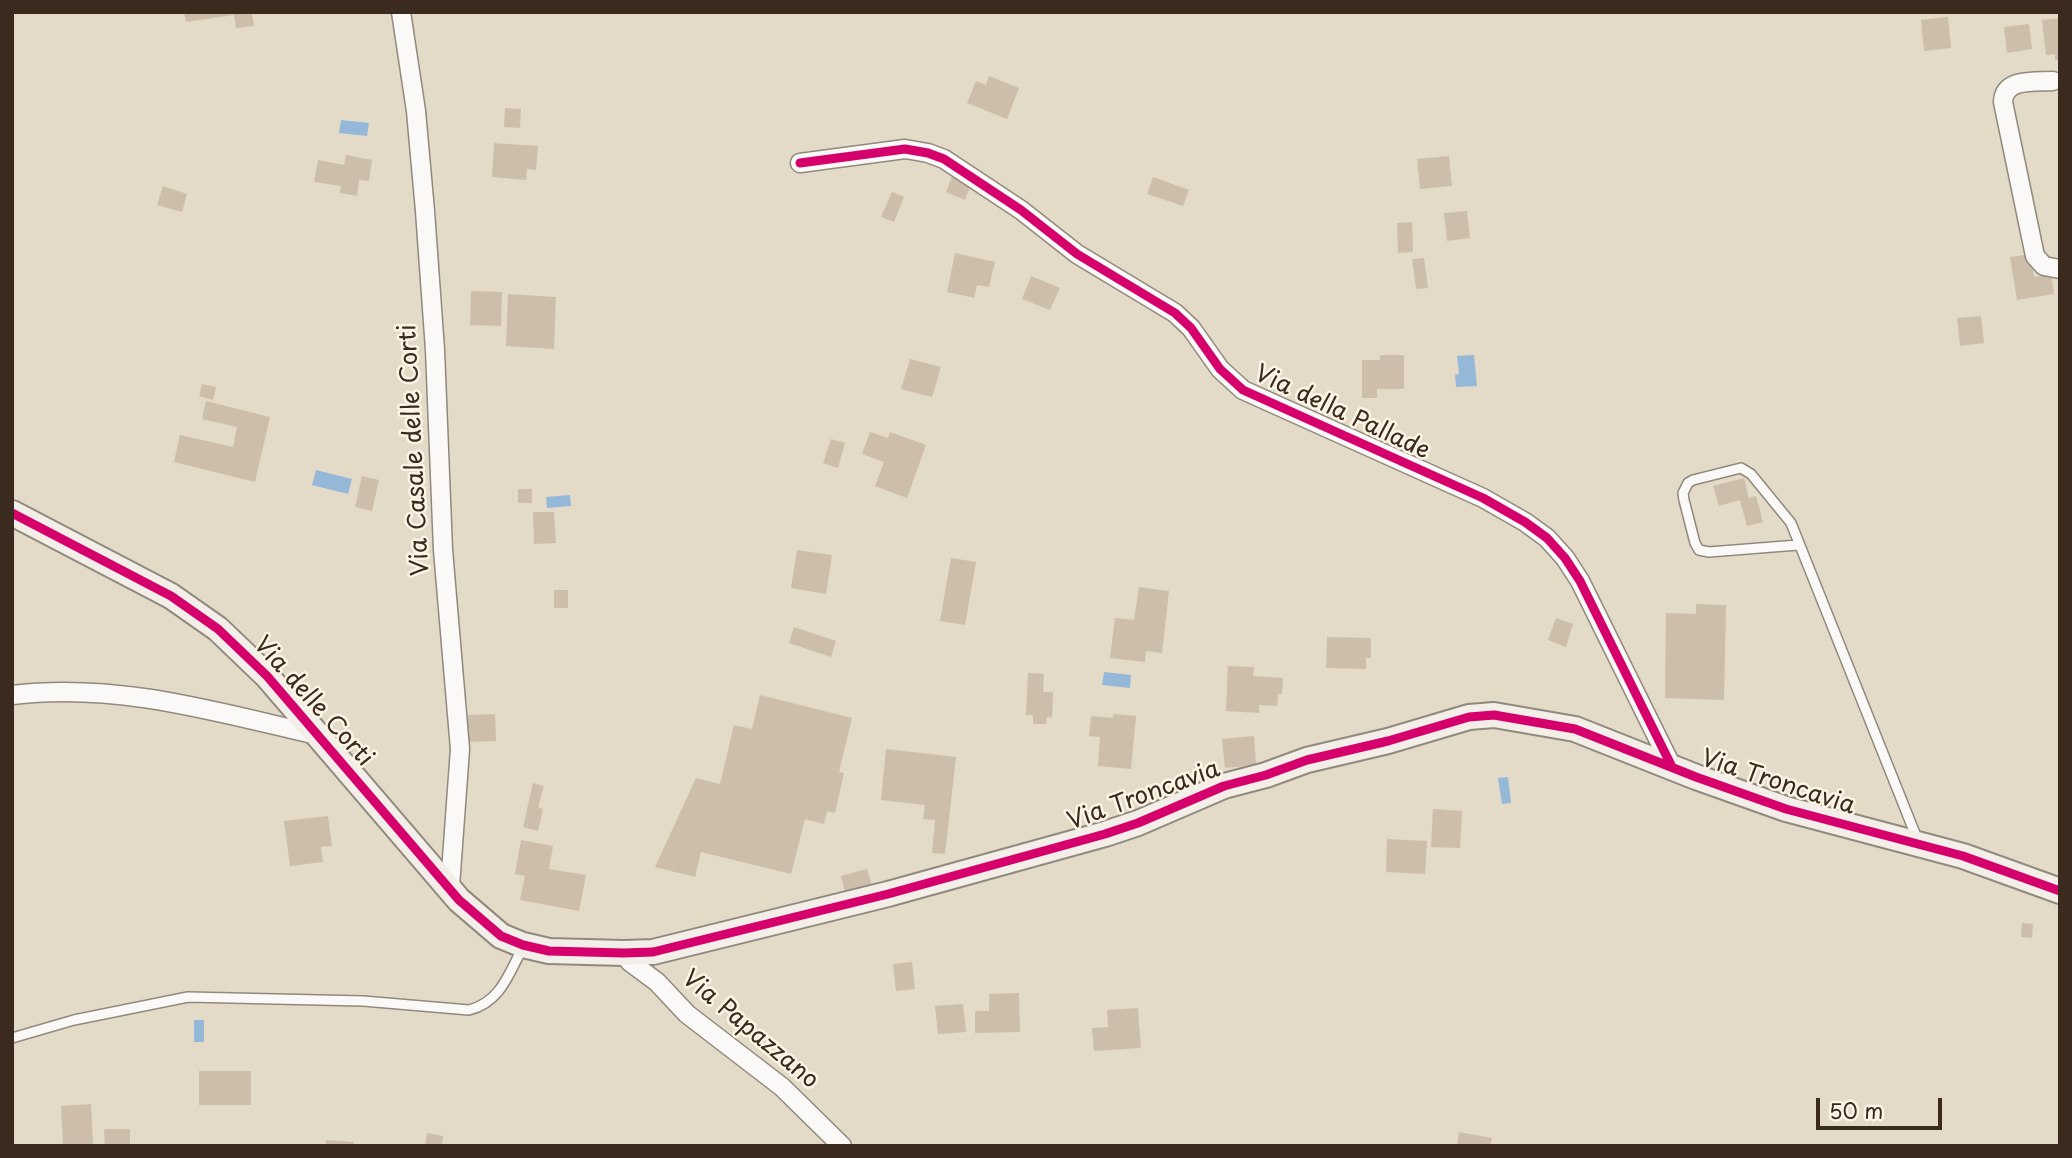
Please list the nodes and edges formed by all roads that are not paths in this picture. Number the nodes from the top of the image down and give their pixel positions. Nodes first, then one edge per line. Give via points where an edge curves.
1 (401, 12) edge
2 (2053, 81) dead end
3 (800, 163) dead end
4 (2060, 269) edge
5 (12, 513) edge
6 (1798, 545) junction
7 (12, 695) edge
8 (317, 735) junction
9 (1672, 767) junction
10 (1919, 844) junction
11 (450, 886) junction
12 (2060, 891) edge
13 (523, 945) junction
14 (624, 954) junction
15 (12, 1038) edge
16 (842, 1146) edge

1 - 11 street, Via Casale delle Corti via 427,232 443,550 460,749
2 - 4 street via 2010,86 2003,102 2035,256 2043,266
3 - 9 street, Via della Pallade via 905,149 944,159 1077,254 1175,313 1223,373 1243,390 1483,498 1531,526 1556,548 1577,576
5 - 8 street, Via delle Corti via 203,617 249,657
6 - 6 lane via 1785,514 1745,470 1693,480 1685,488 1684,500 1699,550
6 - 10 lane
7 - 8 street via 128,695
8 - 11 street, Via delle Corti
9 - 10 street, Via Troncavia via 1786,809
9 - 14 street, Via Troncavia via 1575,729 1518,717 1469,717 1224,786 1105,834 831,909 653,952
10 - 12 street, Via Troncavia
11 - 13 street, Via Troncavia via 459,900 501,936
13 - 14 street, Via Troncavia via 549,951
13 - 15 lane via 500,992 469,1010 363,1001 188,998 74,1020
14 - 16 street, Via Papazzano via 687,1014 782,1087

